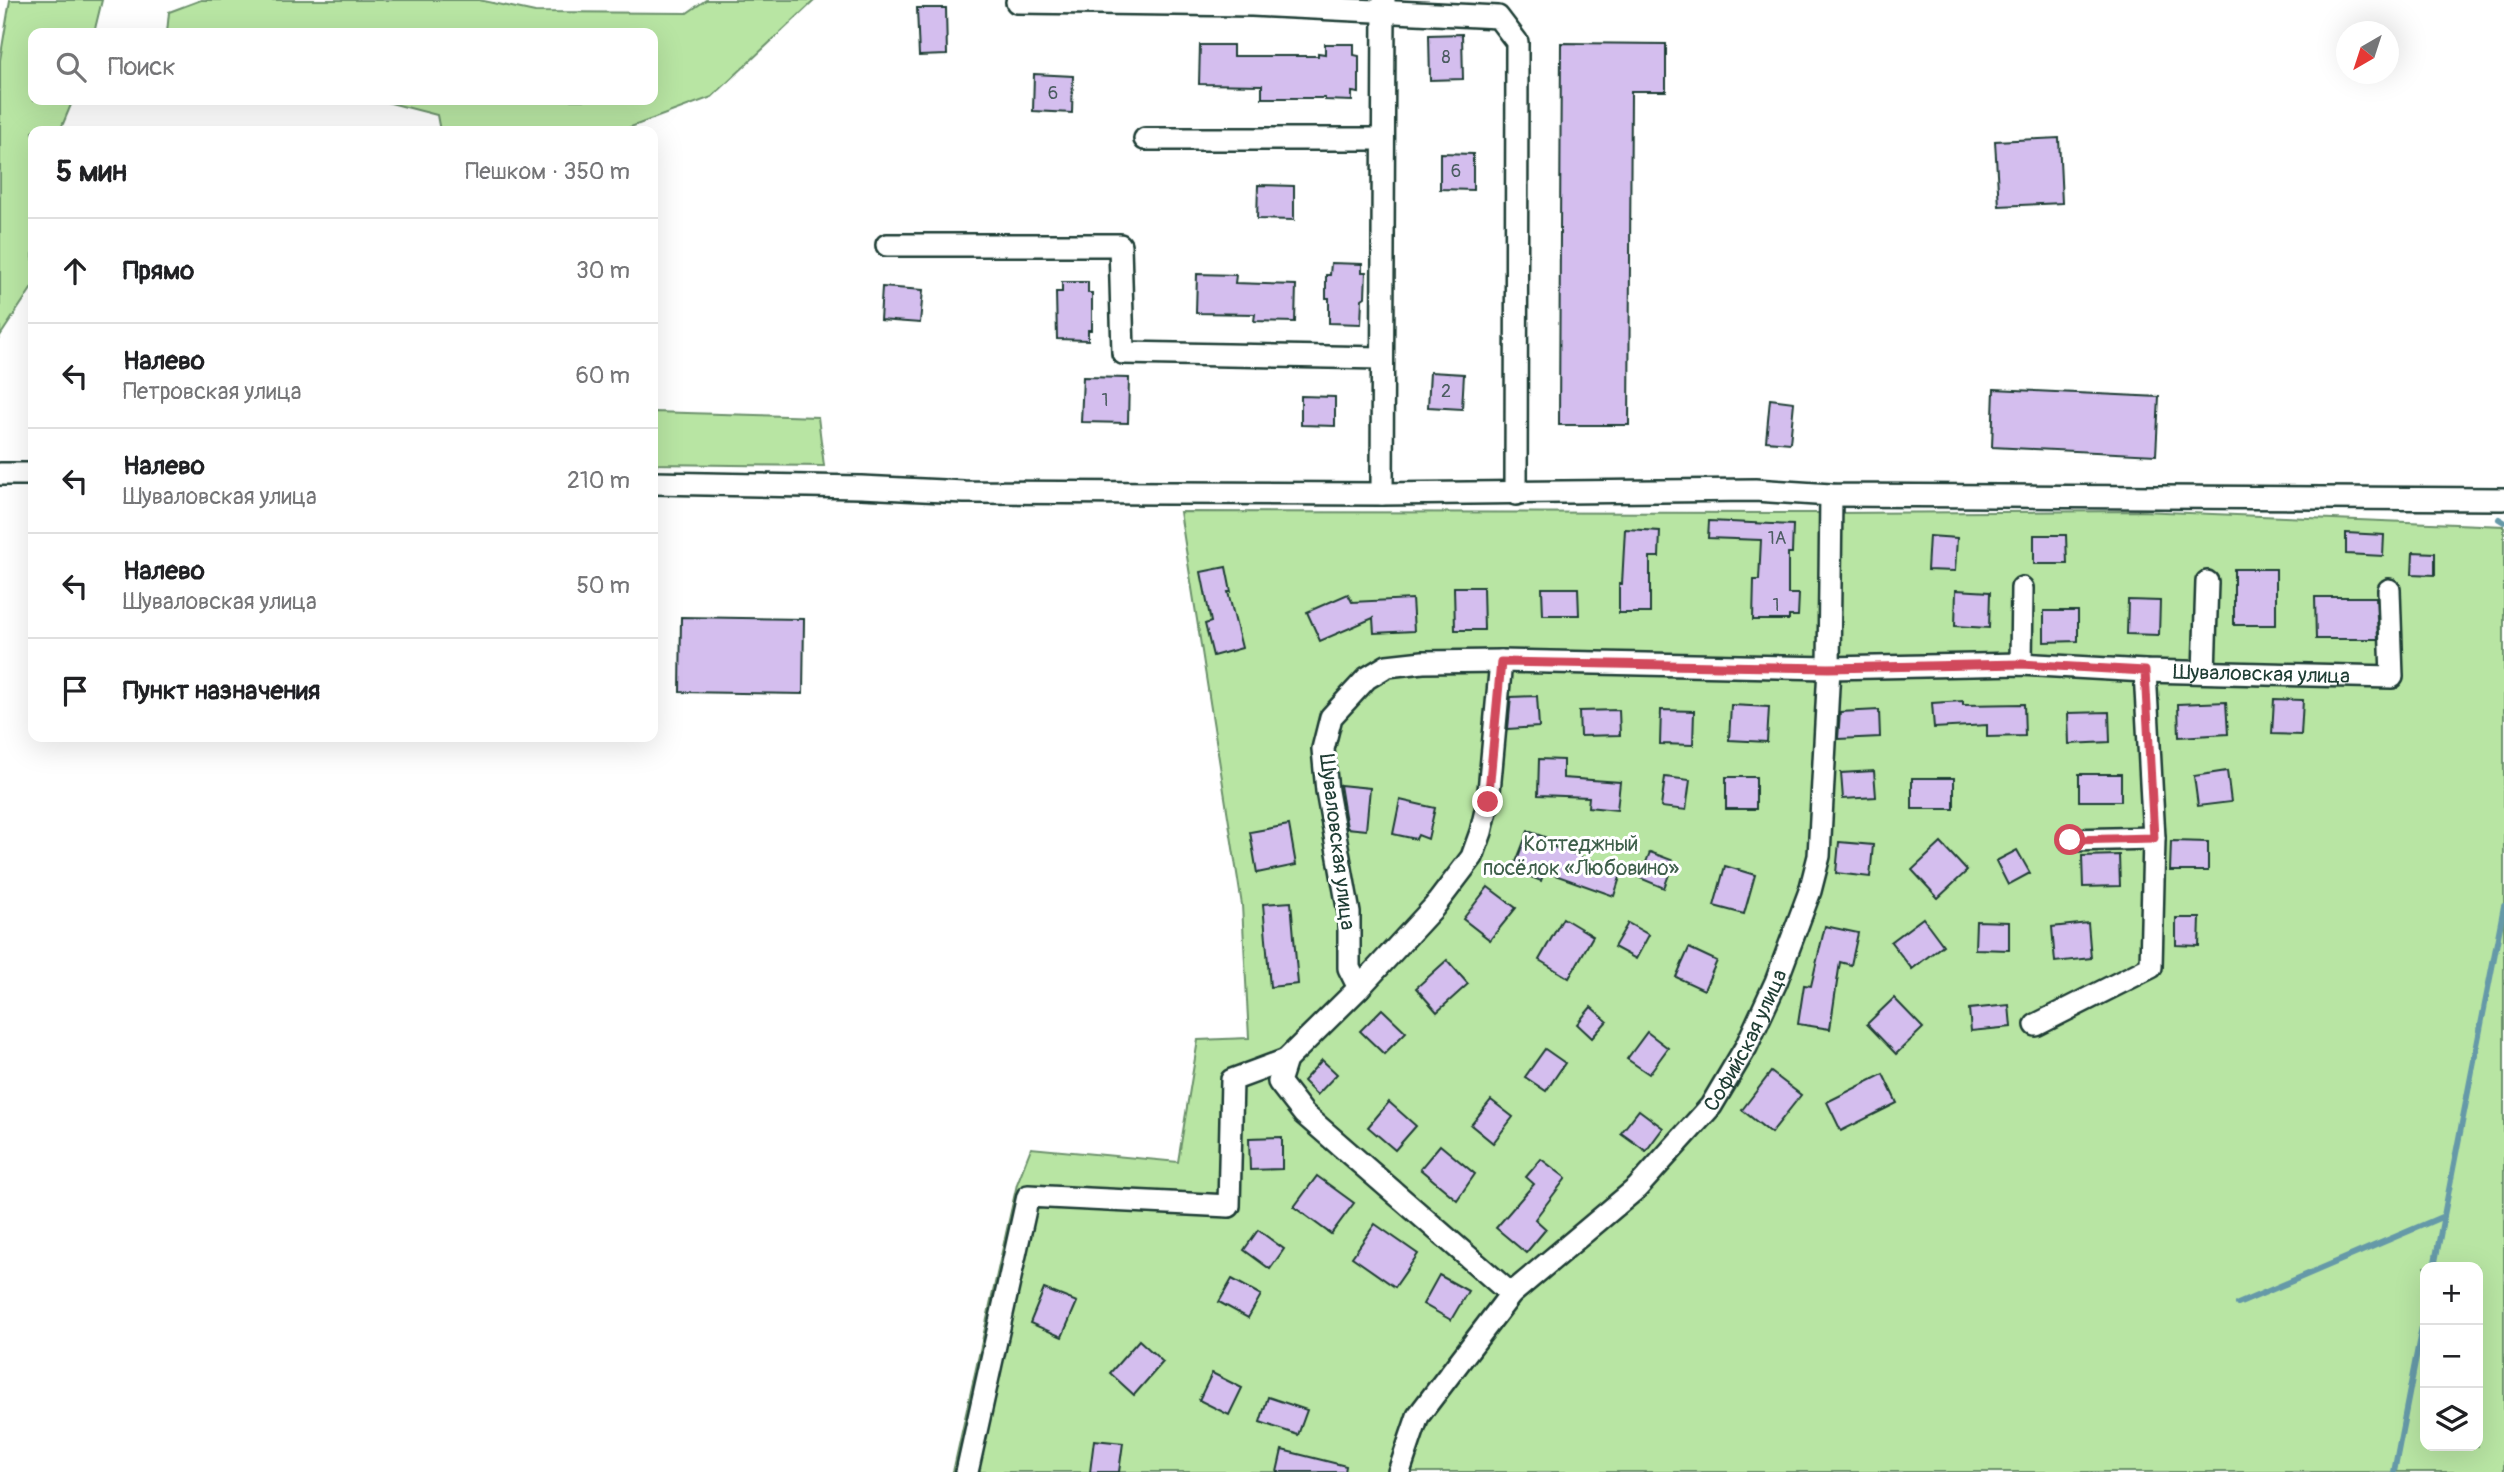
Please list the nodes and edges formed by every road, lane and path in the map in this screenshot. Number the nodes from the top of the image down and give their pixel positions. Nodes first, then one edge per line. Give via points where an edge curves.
1 (1145, 1) edge
2 (1017, 2) dead end
3 (1252, 2) edge
4 (1384, 5) edge
5 (1145, 139) dead end
6 (1383, 139) junction
7 (887, 245) dead end
8 (1382, 358) junction
9 (0, 474) edge
10 (28, 474) edge
11 (658, 483) edge
12 (1382, 494) junction
13 (1516, 494) junction
14 (1831, 495) junction
15 (2504, 499) edge
16 (2207, 582) dead end
17 (2022, 588) dead end
18 (2389, 590) dead end
19 (1501, 662) junction
20 (2021, 664) junction
21 (1829, 668) junction
22 (2145, 671) junction
23 (2204, 672) junction
24 (2154, 838) junction
25 (2070, 840) dead end
26 (1359, 988) junction
27 (2036, 1025) dead end
28 (1286, 1060) junction
29 (1511, 1294) junction
30 (967, 1472) edge
31 (1399, 1472) edge

1 - 2 street
1 - 3 street
3 - 4 street
4 - 6 street
4 - 13 street via 1498,17 1517,42
5 - 6 street
6 - 8 street
7 - 8 street via 1120,245 1123,353
8 - 12 street
9 - 10 street
11 - 12 street via 964,492
12 - 13 street
13 - 14 street via 1755,491
14 - 15 street
14 - 21 street, Софийская улица
16 - 23 street
17 - 20 street
18 - 23 street, Шуваловская улица via 2392,677
19 - 21 street, Шуваловская улица
19 - 26 street via 1488,802 1472,857 1434,907
19 - 26 street, Шуваловская улица via 1387,666 1367,678 1331,717 1323,749 1327,791 1349,912 1349,968
20 - 21 street, Шуваловская улица
20 - 22 street, Шуваловская улица
21 - 29 street, Софийская улица via 1819,856 1811,891 1746,1047 1711,1106 1637,1188
22 - 23 street, Шуваловская улица
22 - 24 street
24 - 25 street
24 - 27 street via 2151,967
26 - 28 street
28 - 29 street via 1279,1082 1304,1114
28 - 30 street via 1231,1080 1229,1206 1028,1196
29 - 31 street, Софийская улица via 1418,1416

